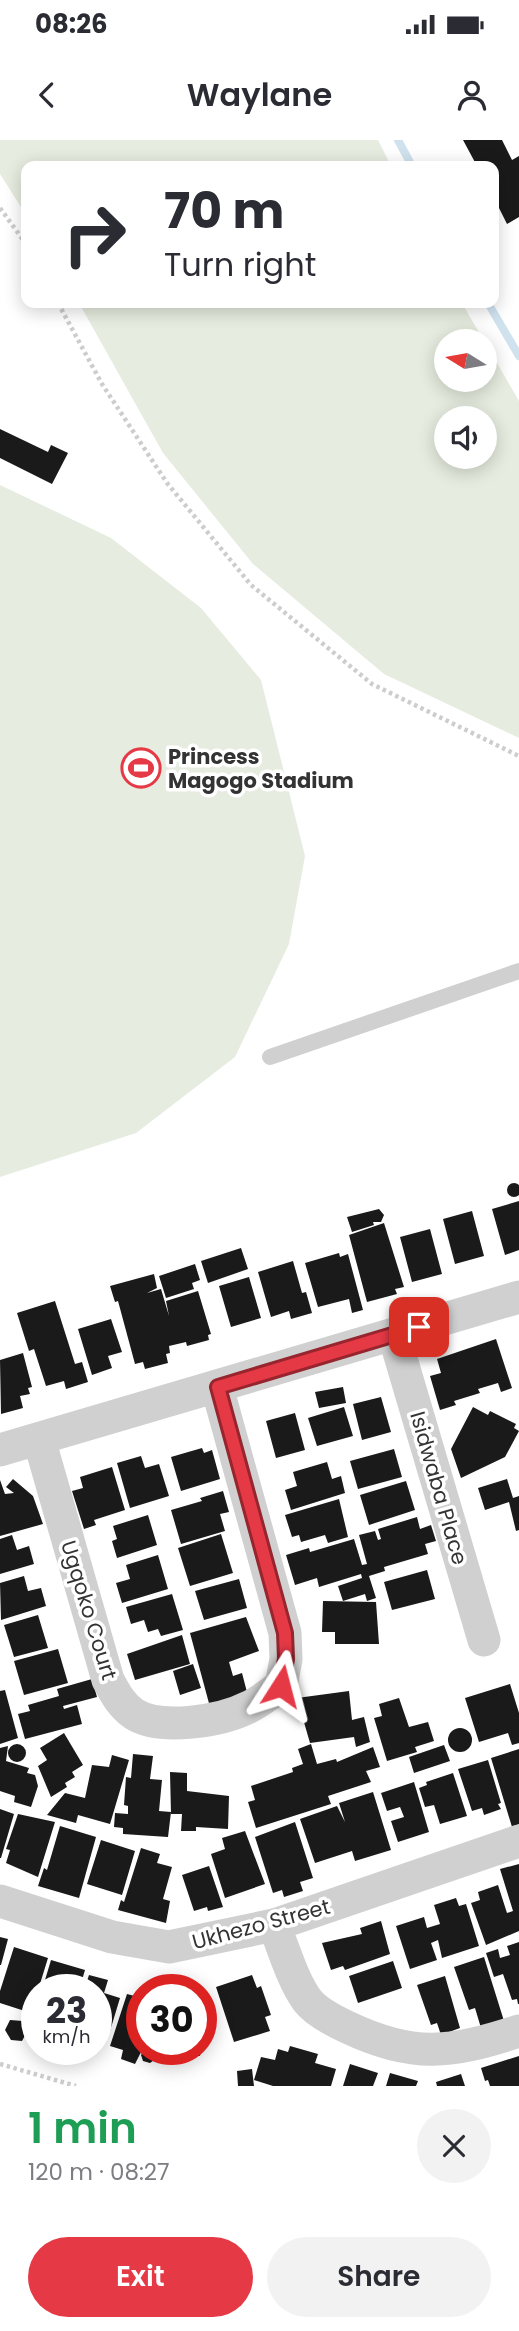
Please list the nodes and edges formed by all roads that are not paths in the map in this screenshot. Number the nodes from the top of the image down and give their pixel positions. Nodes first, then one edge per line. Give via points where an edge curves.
1 (519, 971) edge
2 (270, 1057) dead end
3 (519, 1297) edge
4 (394, 1335) junction
5 (218, 1387) junction
6 (39, 1439) junction
7 (0, 1450) edge
8 (484, 1640) dead end
9 (519, 1842) edge
10 (0, 1901) edge
11 (274, 1925) junction
12 (519, 2031) edge

1 - 2 lane
3 - 4 street
4 - 5 street
4 - 8 street, Isidwaba Place
5 - 6 street
5 - 6 street, Ugqoko Court via 285,1633 281,1686 248,1708 196,1722 161,1722 135,1714 119,1700 108,1680
6 - 7 street
9 - 11 street, Ukhezo Street
10 - 11 street, Ukhezo Street via 113,1937 169,1947
11 - 12 street via 307,2001 332,2020 371,2039 417,2051 467,2048

